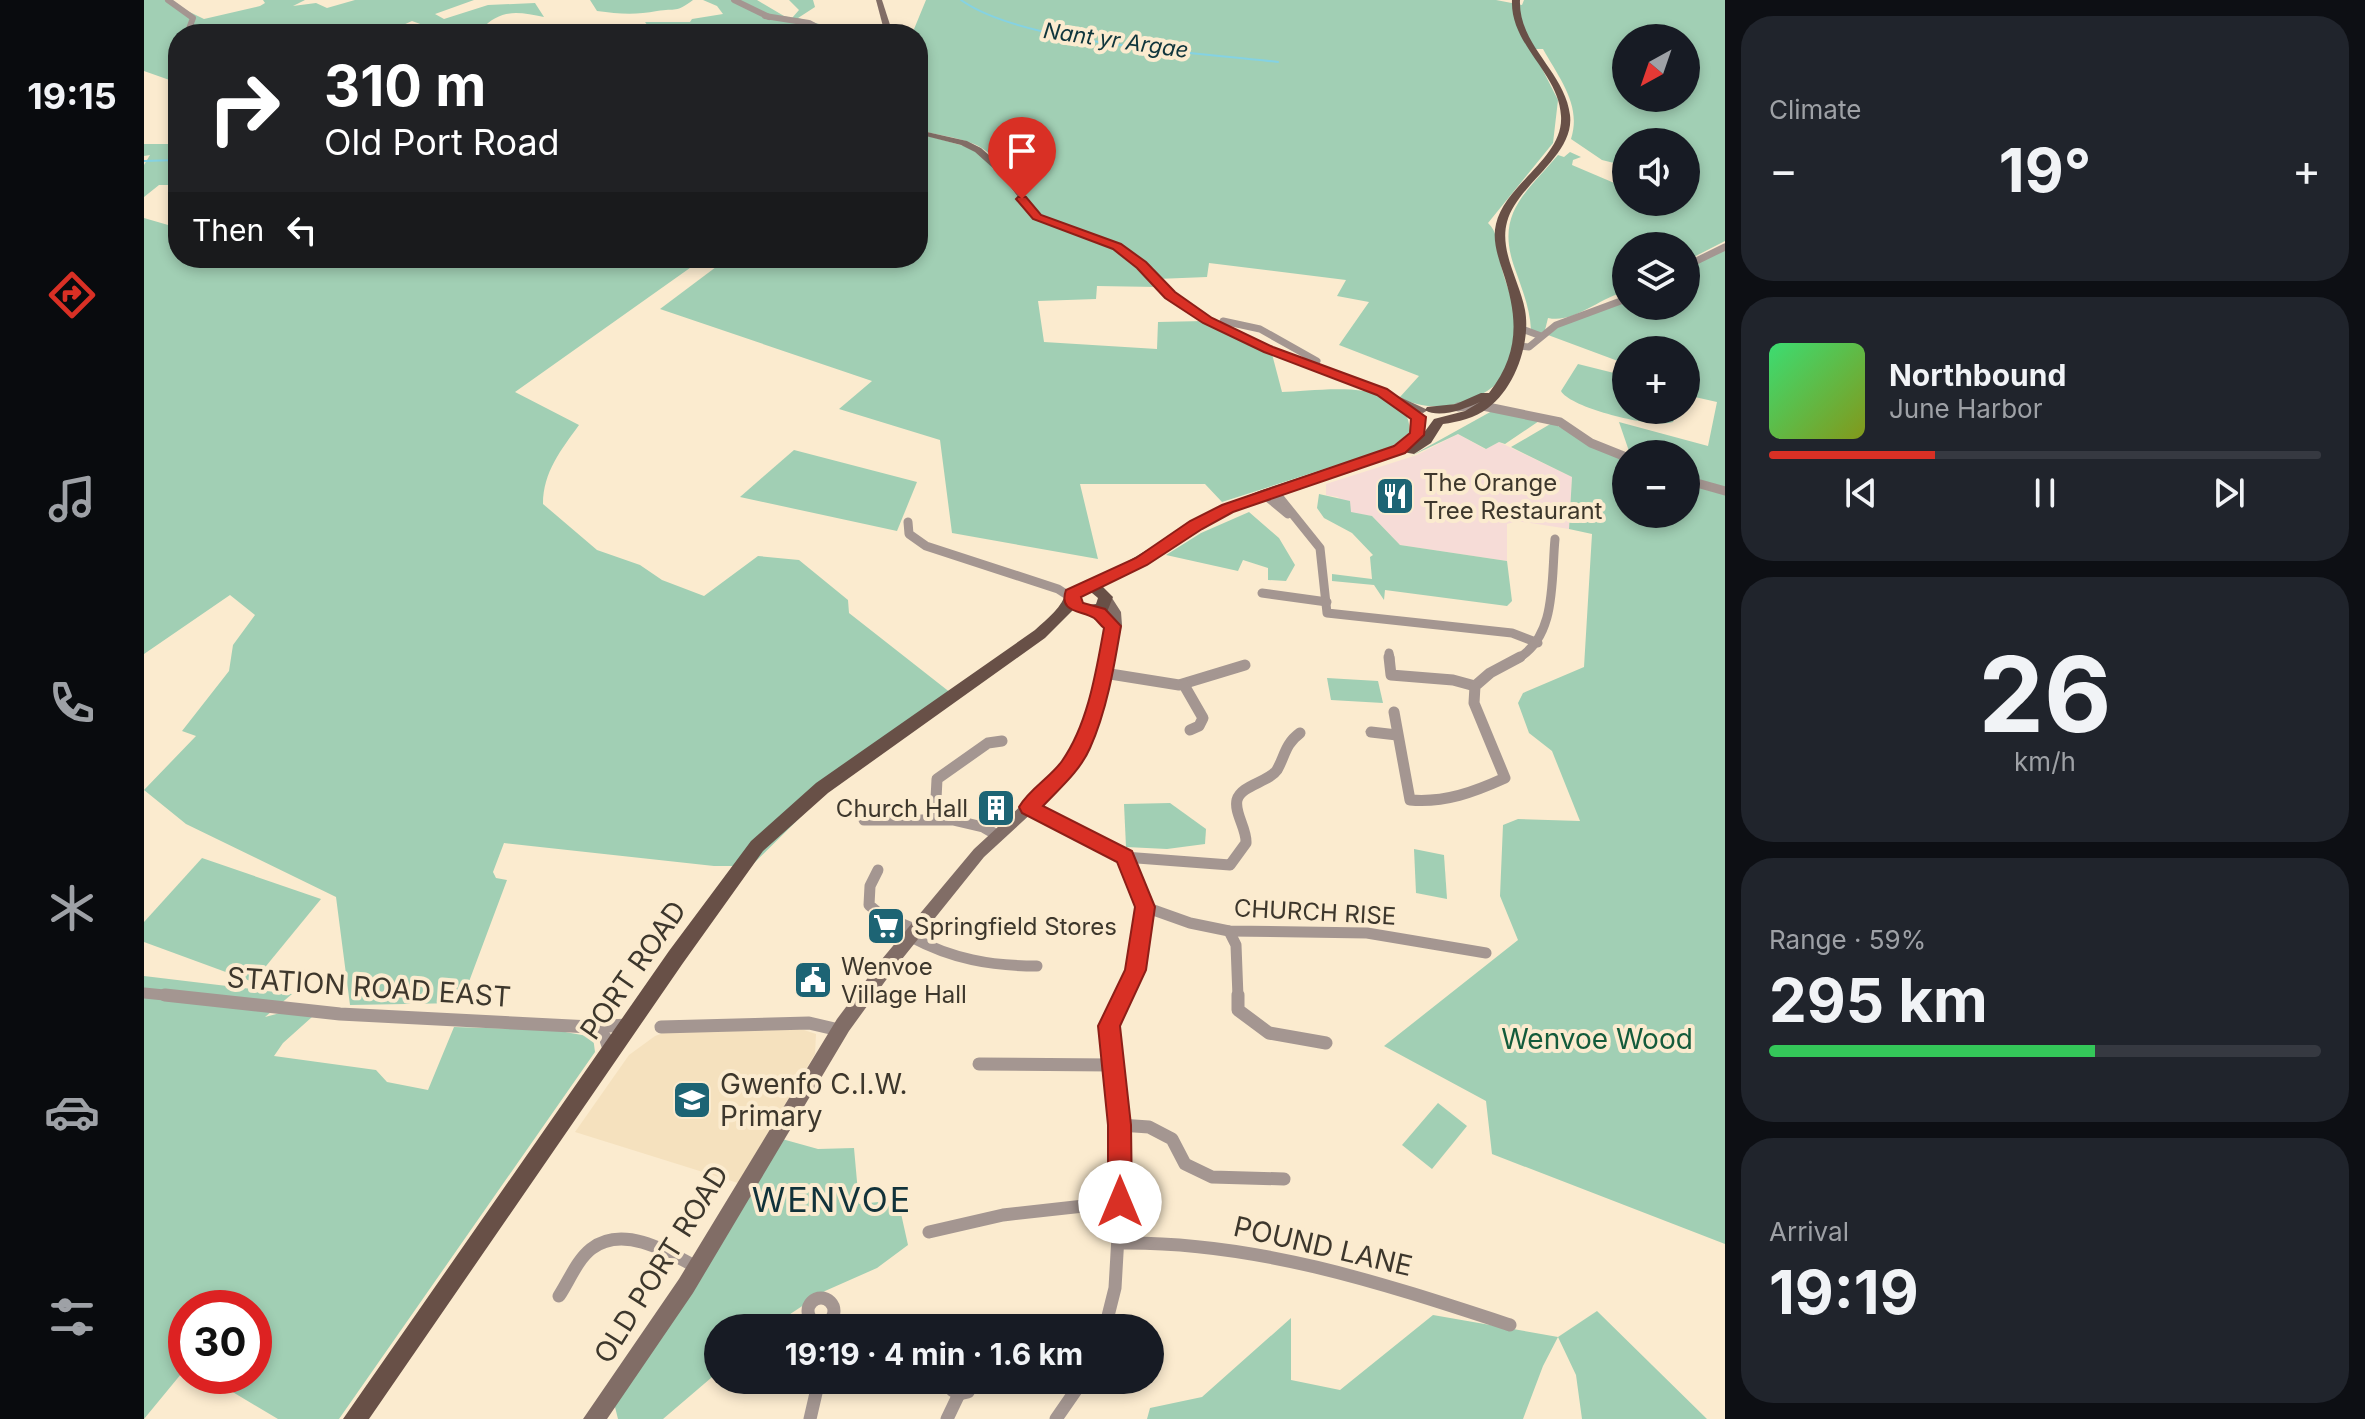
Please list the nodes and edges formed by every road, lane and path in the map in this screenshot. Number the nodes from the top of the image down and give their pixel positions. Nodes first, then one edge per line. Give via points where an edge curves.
1 (168, 0) edge
2 (734, 0) edge
3 (879, 0) edge
4 (1516, 0) edge
5 (191, 24) edge
6 (811, 24) edge
7 (886, 24) edge
8 (928, 134) edge
9 (1725, 247) edge
10 (1700, 259) edge
11 (1612, 304) edge
12 (1223, 321) dead end
13 (1522, 329) junction
14 (1541, 336) junction
15 (1519, 346) junction
16 (1297, 355) junction
17 (1317, 361) dead end
18 (1502, 383) junction
19 (1485, 406) junction
20 (1458, 407) junction
21 (1428, 416) junction
22 (1612, 451) edge
23 (1357, 466) junction
24 (1700, 484) edge
25 (1725, 491) edge
26 (1270, 493) junction
27 (908, 522) dead end
28 (1555, 539) dead end
29 (1142, 561) junction
30 (1262, 593) dead end
31 (1077, 594) junction
32 (1106, 599) junction
33 (1327, 602) junction
34 (1090, 611) junction
35 (1112, 626) junction
36 (1040, 634) junction
37 (1538, 643) junction
38 (1389, 653) dead end
39 (1245, 665) dead end
40 (1104, 673) junction
41 (1184, 685) junction
42 (1475, 686) junction
43 (1394, 712) dead end
44 (1190, 730) dead end
45 (1371, 732) dead end
46 (1300, 733) dead end
47 (1397, 735) junction
48 (1002, 741) dead end
49 (1029, 807) junction
50 (935, 819) junction
51 (864, 820) dead end
52 (997, 835) junction
53 (1124, 857) junction
54 (878, 870) dead end
55 (1145, 907) junction
56 (1229, 931) junction
57 (914, 933) junction
58 (1486, 953) dead end
59 (1037, 966) dead end
60 (144, 993) edge
61 (629, 1025) junction
62 (591, 1027) junction
63 (661, 1027) dead end
64 (839, 1030) junction
65 (1326, 1043) dead end
66 (610, 1052) junction
67 (979, 1064) dead end
68 (1112, 1065) junction
69 (1120, 1125) junction
70 (1284, 1179) dead end
71 (1120, 1202) junction
72 (929, 1232) dead end
73 (1119, 1243) junction
74 (698, 1268) junction
75 (559, 1296) dead end
76 (1108, 1314) edge
77 (1510, 1325) dead end
78 (816, 1394) edge
79 (959, 1394) edge
80 (1073, 1394) edge
81 (355, 1419) edge
82 (594, 1419) edge
83 (810, 1419) edge
84 (947, 1419) edge
85 (1056, 1419) edge

1 - 5 street via 193,18
2 - 6 street via 767,17
3 - 7 street
4 - 13 main road via 1516,17 1566,117 1561,139 1512,199 1501,221 1500,245
8 - 16 street via 978,150 1006,175 1037,217 1117,246 1194,312 1233,334
9 - 10 street
11 - 14 street
12 - 16 street via 1257,328
13 - 14 street
13 - 15 main road
14 - 15 street via 1529,347
15 - 18 main road
16 - 17 street
16 - 21 street
18 - 19 main road
18 - 20 main road
19 - 20 street
19 - 21 main road, PORT ROAD via 1464,417
19 - 22 street via 1560,422
20 - 21 main road
21 - 23 main road, PORT ROAD via 1408,444
21 - 23 main road, PORT ROAD via 1426,440 1411,450
23 - 26 main road, PORT ROAD
24 - 25 street
26 - 29 main road, PORT ROAD via 1196,525
26 - 33 street via 1320,548
27 - 31 street via 909,534 926,546
28 - 37 street
29 - 31 main road, PORT ROAD
29 - 32 main road, PORT ROAD via 1113,585
30 - 33 street
31 - 32 main road via 1095,588
31 - 34 main road via 1078,608
31 - 36 main road, PORT ROAD
32 - 34 main road, PORT ROAD via 1102,608
32 - 35 street, OLD PORT ROAD via 1114,612
33 - 37 street via 1327,613 1512,633
34 - 35 street
34 - 36 main road, PORT ROAD
35 - 40 street, OLD PORT ROAD
36 - 61 main road, PORT ROAD via 778,825 736,872
37 - 42 street via 1497,666
38 - 42 street via 1391,675
39 - 41 street
40 - 41 street
40 - 49 street, OLD PORT ROAD via 1081,747
41 - 44 street via 1203,718
42 - 47 street via 1474,703 1505,778 1434,803 1410,800
43 - 47 street
45 - 47 street
46 - 53 street via 1289,740 1276,772 1239,795 1236,803 1248,836 1245,850 1230,865
48 - 50 street via 988,743 937,779
49 - 52 street, OLD PORT ROAD
49 - 53 street
50 - 51 street
50 - 52 street via 977,823
52 - 57 street, OLD PORT ROAD
53 - 55 street
54 - 57 street via 866,903
55 - 56 street, CHURCH RISE
55 - 68 street via 1135,970 1109,1026
56 - 58 street, CHURCH RISE via 1367,933
56 - 65 street via 1236,945 1238,1010 1269,1033
57 - 59 street via 939,953 964,961
57 - 64 street, OLD PORT ROAD
60 - 62 street, STATION ROAD EAST via 340,1014
61 - 62 street, STATION ROAD EAST
61 - 66 main road, PORT ROAD
62 - 66 street via 605,1037
63 - 64 street via 809,1023
64 - 74 street, OLD PORT ROAD
66 - 81 main road, PORT ROAD
67 - 68 street
68 - 69 street
69 - 70 street via 1149,1127 1172,1139 1185,1164 1212,1177
69 - 71 street
71 - 72 street via 1003,1215
71 - 73 street
73 - 76 street
73 - 77 street, POUND LANE via 1163,1240 1284,1259
74 - 75 street via 635,1240 614,1239 591,1248
74 - 82 street, OLD PORT ROAD
78 - 83 street
79 - 84 street
80 - 85 street

